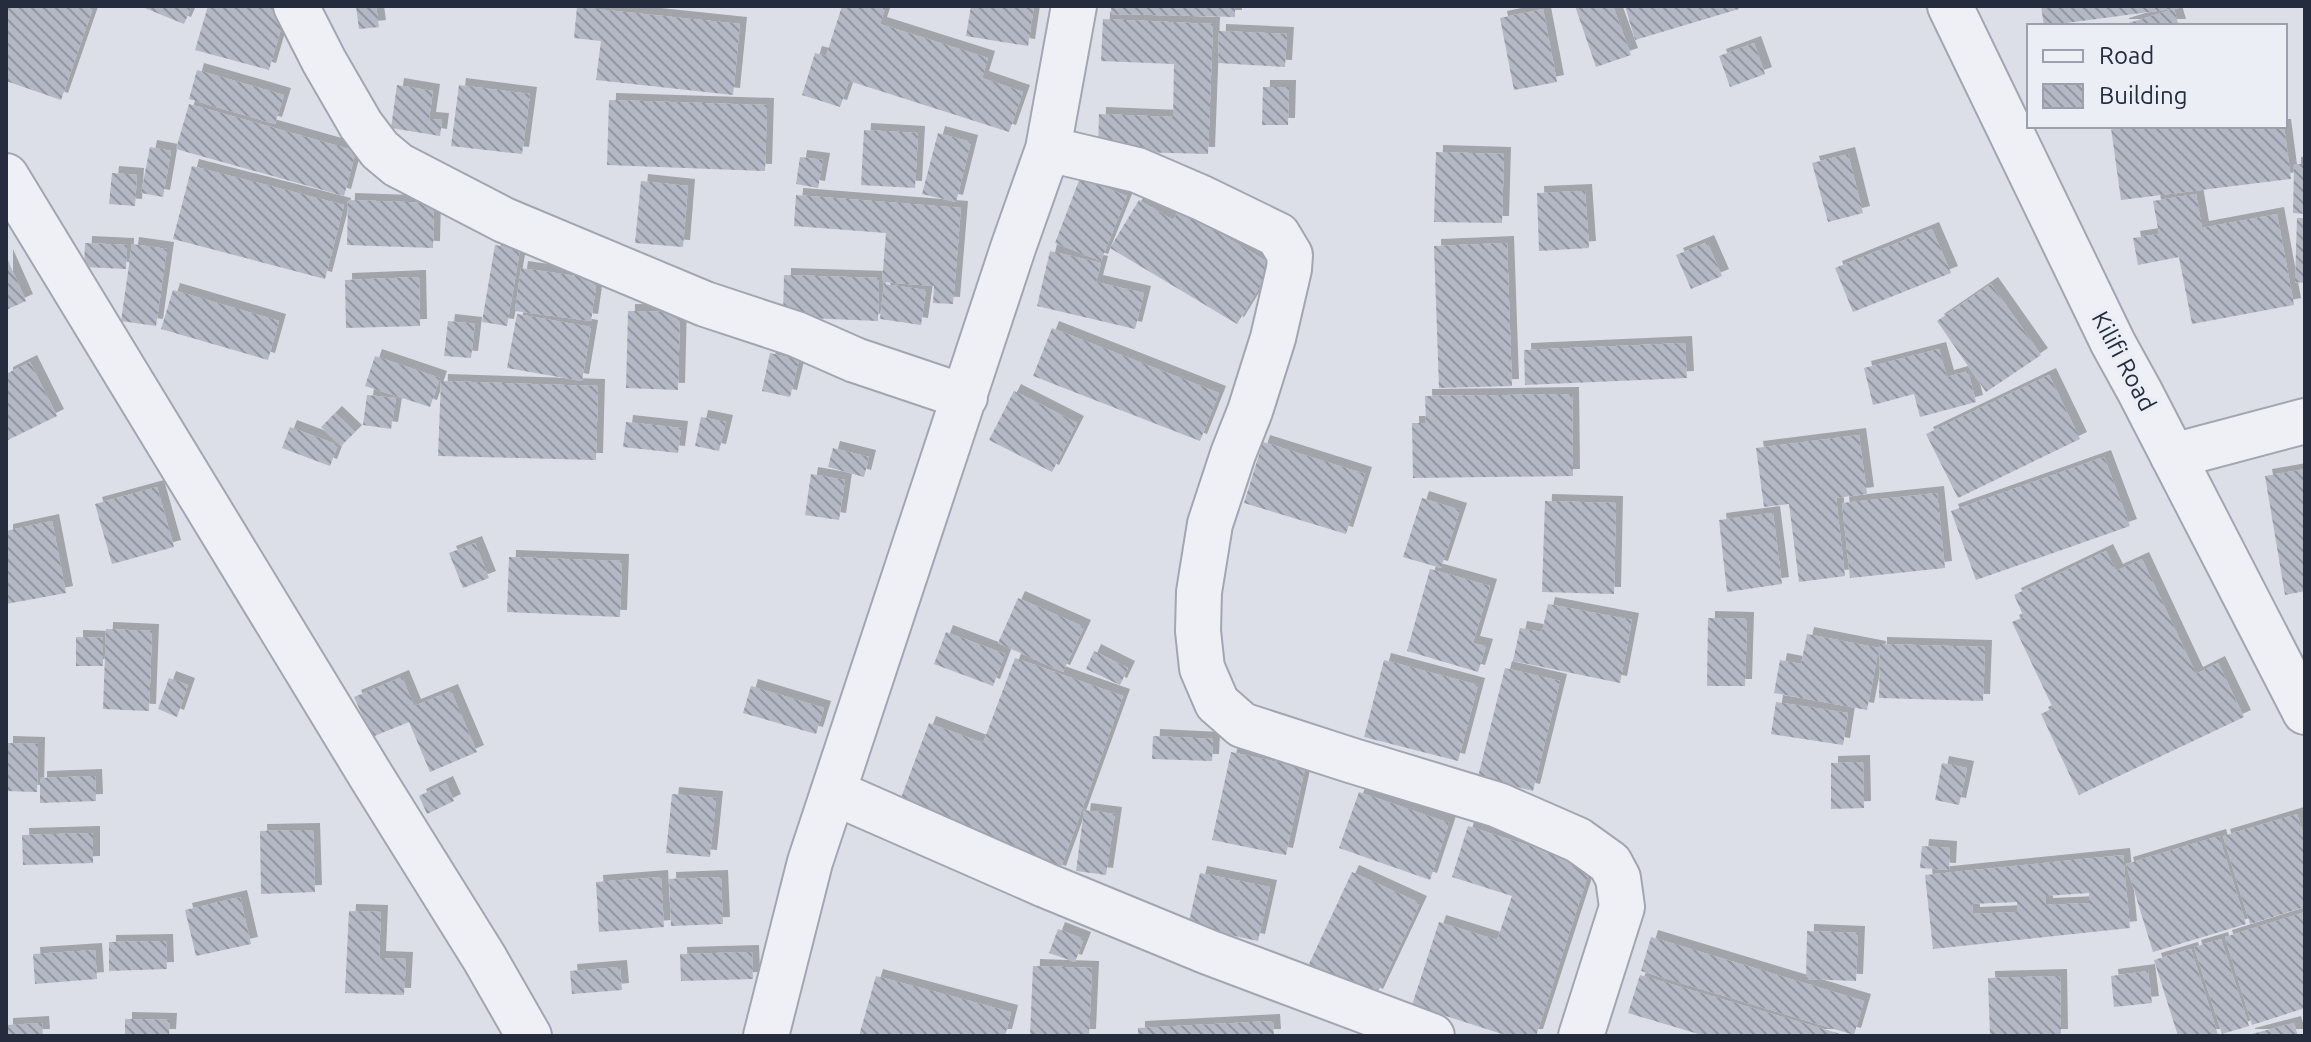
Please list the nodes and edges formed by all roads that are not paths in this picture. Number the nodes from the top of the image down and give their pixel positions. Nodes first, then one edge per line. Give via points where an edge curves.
1 (296, 6) edge
2 (1074, 6) edge
3 (1950, 6) edge
4 (1048, 149) junction
5 (6, 176) edge
6 (965, 397) junction
7 (2305, 421) edge
8 (2173, 456) junction
9 (2305, 712) edge
10 (833, 792) junction
11 (529, 1036) edge
12 (766, 1036) edge
13 (1432, 1036) edge
14 (1581, 1036) edge

1 - 6 street via 361,125 398,165 504,220 682,294
2 - 4 street
3 - 8 street, Kilifi Road
4 - 6 street
4 - 14 street via 1137,170 1278,235 1285,245 1289,269 1273,338 1210,524 1199,592 1202,668 1217,703 1242,725 1498,805 1578,840 1610,863 1622,907
5 - 11 street
6 - 10 street
7 - 8 street
8 - 9 street, Kilifi Road
10 - 12 street
10 - 13 street via 1208,952

